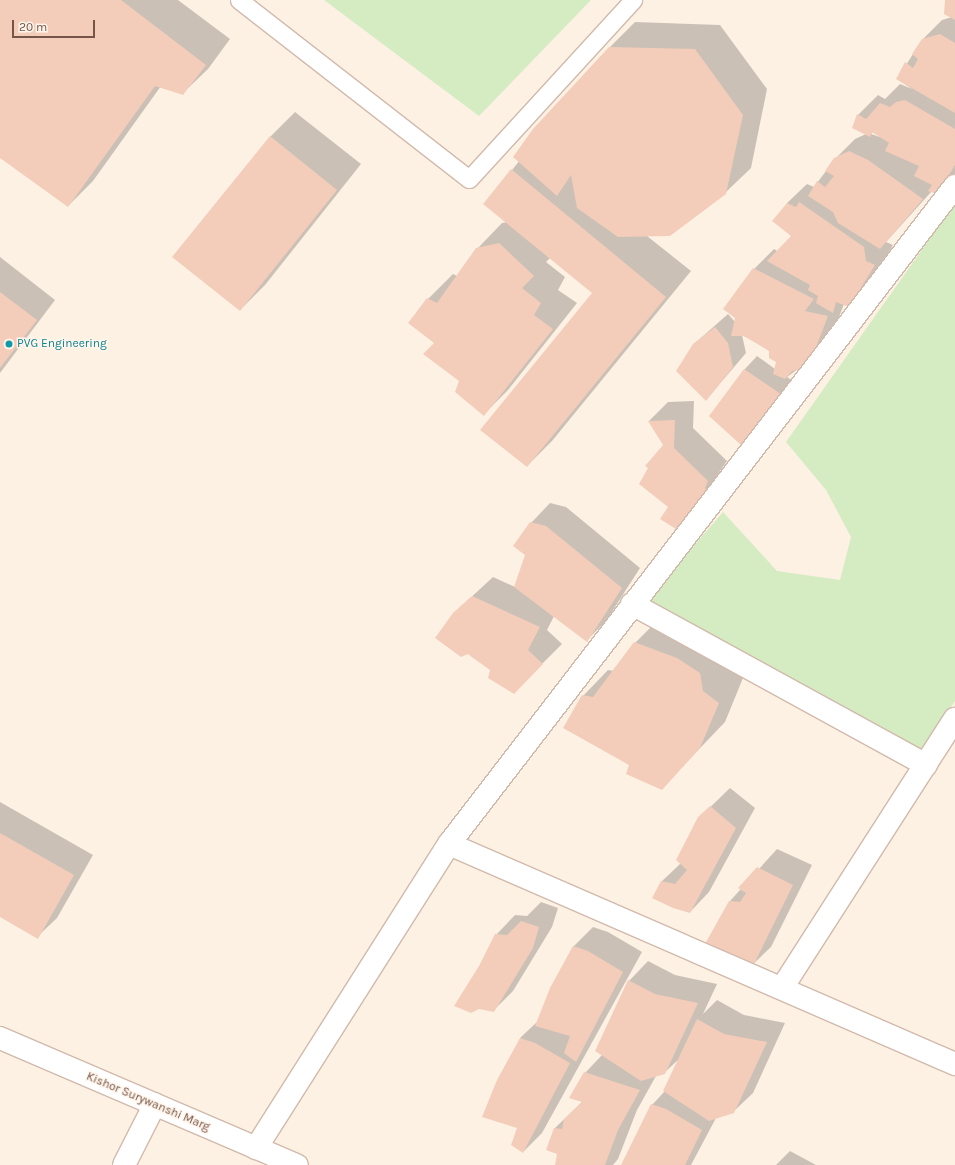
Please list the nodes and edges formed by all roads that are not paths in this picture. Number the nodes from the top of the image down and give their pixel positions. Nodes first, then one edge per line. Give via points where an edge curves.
1 (239, 0) edge
2 (633, 0) edge
3 (955, 186) edge
4 (632, 604) junction
5 (955, 719) edge
6 (926, 765) junction
7 (449, 844) junction
8 (782, 988) junction
9 (0, 1038) edge
10 (955, 1064) edge
11 (155, 1104) junction
12 (256, 1148) junction
13 (124, 1165) edge
14 (297, 1165) edge

1 - 2 lane via 469,179
3 - 4 street
4 - 6 street
4 - 7 street
5 - 6 street
6 - 8 street
7 - 8 street
7 - 12 street
8 - 10 street
9 - 11 street, Kishor Surywanshi Marg
11 - 12 street, Kishor Surywanshi Marg
11 - 13 street
12 - 14 street, Kishor Surywanshi Marg

